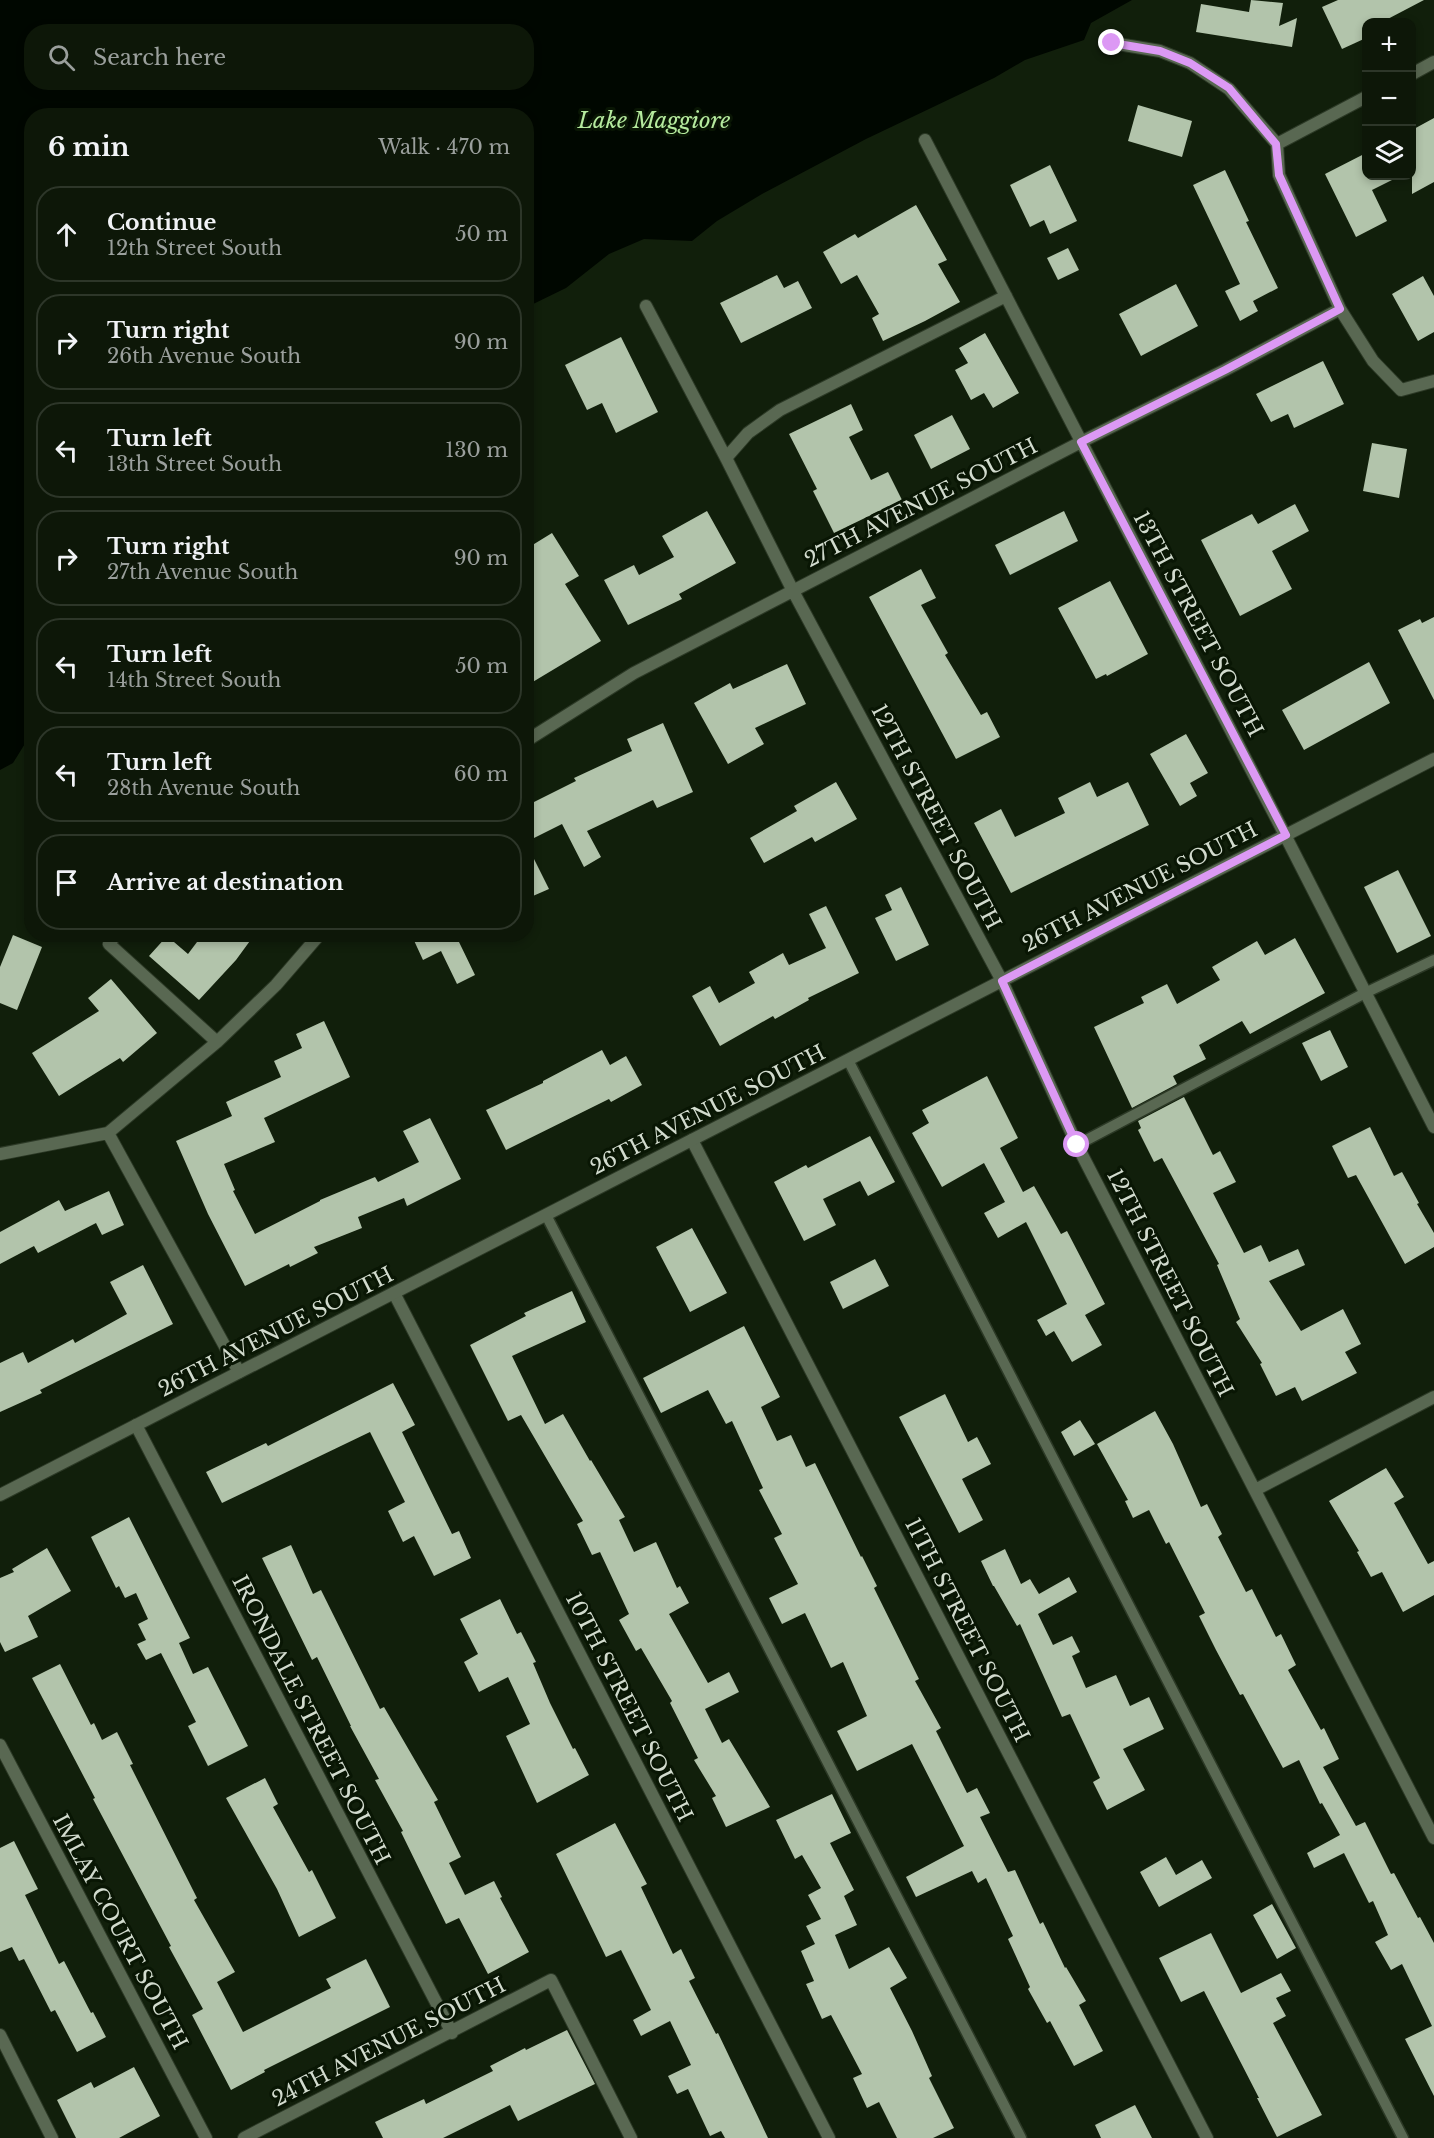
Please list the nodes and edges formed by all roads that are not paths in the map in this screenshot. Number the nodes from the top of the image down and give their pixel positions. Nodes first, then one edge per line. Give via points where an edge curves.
1 (1112, 43) dead end
2 (1434, 62) edge
3 (1416, 72) edge
4 (1362, 99) edge
5 (925, 140) dead end
6 (1276, 144) junction
7 (1006, 296) junction
8 (646, 306) dead end
9 (1340, 309) junction
10 (1434, 381) edge
11 (1081, 442) junction
12 (726, 458) junction
13 (793, 591) junction
14 (534, 736) edge
15 (1434, 759) edge
16 (1286, 835) junction
17 (110, 942) edge
18 (313, 942) edge
19 (1434, 960) edge
20 (1002, 981) junction
21 (1365, 993) junction
22 (217, 1042) junction
23 (848, 1060) junction
24 (1434, 1127) edge
25 (108, 1133) junction
26 (692, 1140) junction
27 (1077, 1145) junction
28 (0, 1154) edge
29 (546, 1215) junction
30 (394, 1293) junction
31 (239, 1372) junction
32 (1434, 1397) edge
33 (136, 1425) junction
34 (1255, 1490) junction
35 (0, 1495) edge
36 (0, 1745) edge
37 (1434, 1838) edge
38 (452, 2033) junction
39 (0, 2036) edge
40 (52, 2138) edge
41 (206, 2138) edge
42 (244, 2138) edge
43 (631, 2138) edge
44 (830, 2138) edge
45 (1022, 2138) edge
46 (1207, 2138) edge
47 (1403, 2138) edge

1 - 6 street via 1160,51 1190,63 1229,88
2 - 3 street
4 - 6 street
5 - 7 street, 13TH STREET SOUTH
6 - 9 street via 1279,175
7 - 11 street, 13TH STREET SOUTH
7 - 12 street via 780,410 748,433
8 - 12 street, 12TH STREET SOUTH
9 - 10 street via 1373,361 1401,390
9 - 11 street, 27TH AVENUE SOUTH
11 - 13 street, 27TH AVENUE SOUTH
11 - 16 street, 13TH STREET SOUTH
12 - 13 street, 12TH STREET SOUTH
13 - 14 street, 27TH AVENUE SOUTH via 634,673
13 - 20 street, 12TH STREET SOUTH
15 - 16 street, 26TH AVENUE SOUTH
16 - 20 street, 26TH AVENUE SOUTH
16 - 21 street, 13TH STREET SOUTH
17 - 22 street
18 - 22 street via 276,985
19 - 21 lane
20 - 23 street, 26TH AVENUE SOUTH
20 - 27 street, 12TH STREET SOUTH
21 - 24 street, 13TH STREET SOUTH
21 - 27 lane
22 - 25 street
23 - 26 street, 26TH AVENUE SOUTH
23 - 47 lane
25 - 28 street
25 - 31 street
26 - 29 street, 26TH AVENUE SOUTH
26 - 46 street, 11TH STREET SOUTH
27 - 34 street, 12TH STREET SOUTH
29 - 30 street, 26TH AVENUE SOUTH
29 - 45 lane
30 - 31 street, 26TH AVENUE SOUTH
30 - 44 street, 10TH STREET SOUTH
31 - 33 street, 26TH AVENUE SOUTH
32 - 34 street
33 - 35 street, 26TH AVENUE SOUTH
33 - 38 street, IRONDALE STREET SOUTH
34 - 37 street, 12TH STREET SOUTH
36 - 41 street, IMLAY COURT SOUTH
38 - 42 street, 24TH AVENUE SOUTH
38 - 43 street, 24TH AVENUE SOUTH via 551,1980
39 - 40 street

